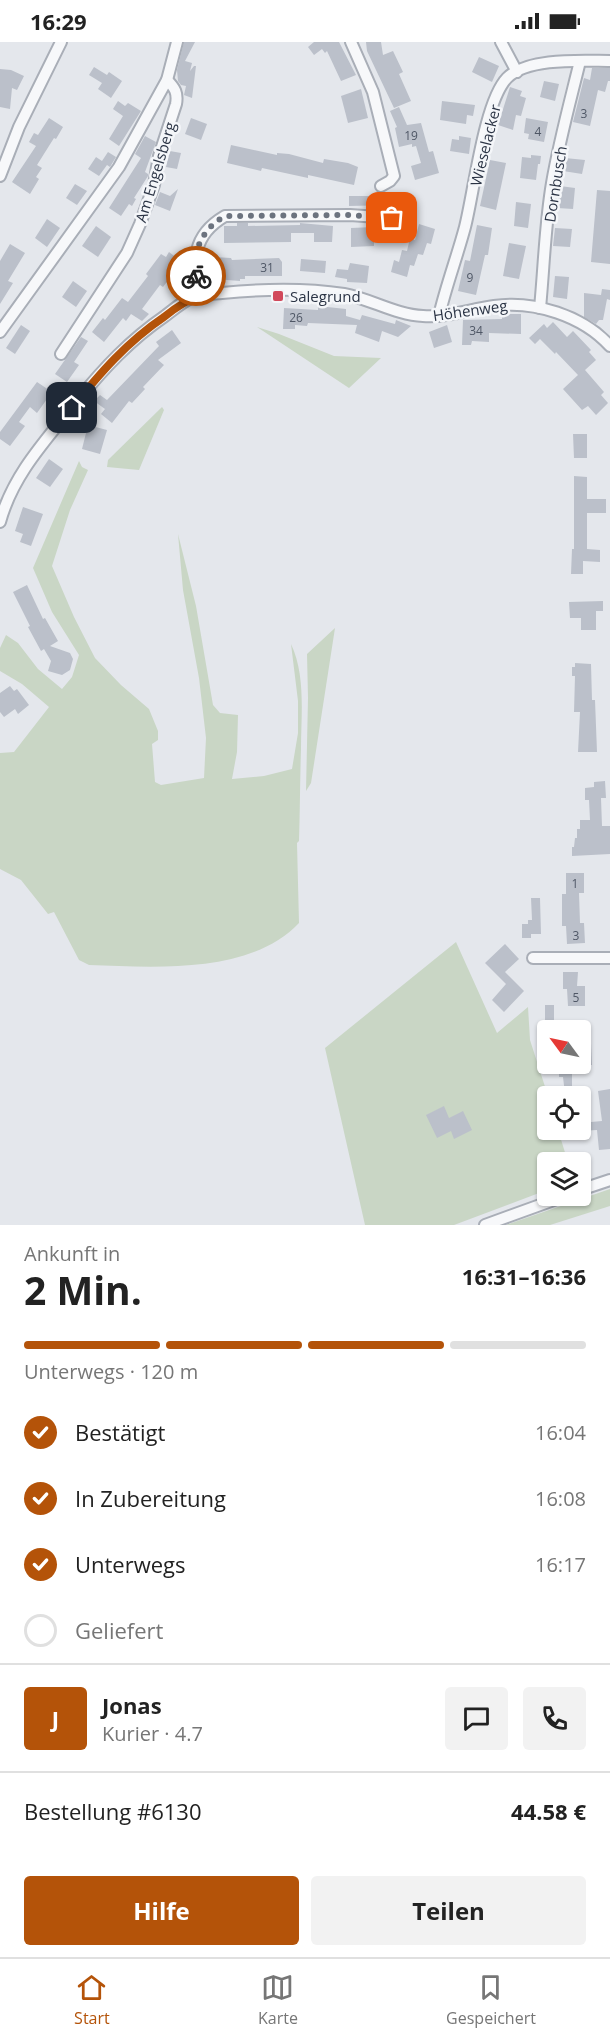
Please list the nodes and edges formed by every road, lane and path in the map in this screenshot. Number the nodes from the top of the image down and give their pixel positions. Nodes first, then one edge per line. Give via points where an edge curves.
1 (61, 42) edge
2 (177, 42) edge
3 (351, 42) edge
4 (501, 42) edge
5 (580, 61) junction
6 (610, 61) edge
7 (517, 72) junction
8 (167, 80) junction
9 (0, 176) edge
10 (381, 186) dead end
11 (392, 218) dead end
12 (200, 296) junction
13 (540, 308) junction
14 (439, 315) junction
15 (0, 332) edge
16 (610, 346) edge
17 (61, 354) dead end
18 (0, 522) edge
19 (610, 957) edge
20 (533, 958) dead end
21 (610, 1180) edge
22 (591, 1186) edge
23 (537, 1206) edge
24 (485, 1225) edge

1 - 9 street via 19,127
2 - 8 street, Am Engelsberg
3 - 10 street via 373,92 394,176
4 - 7 street
5 - 6 street
5 - 7 street via 534,65
5 - 13 street, Dornbusch via 551,187
7 - 14 street, Wieselacker via 507,78 489,116 465,227
8 - 15 street, Am Engelsberg via 119,167
8 - 17 street, Am Engelsberg via 174,87 176,104 140,224 127,253
11 - 12 street via 225,216 209,228 196,249 194,264
12 - 14 street, Höhenweg via 266,290 328,292 411,314
12 - 18 street, Höhenweg via 184,302 140,334 102,371 21,473
13 - 14 street, Höhenweg via 512,304
13 - 16 street, Höhenweg via 581,324
19 - 20 street
21 - 22 street
23 - 24 street

